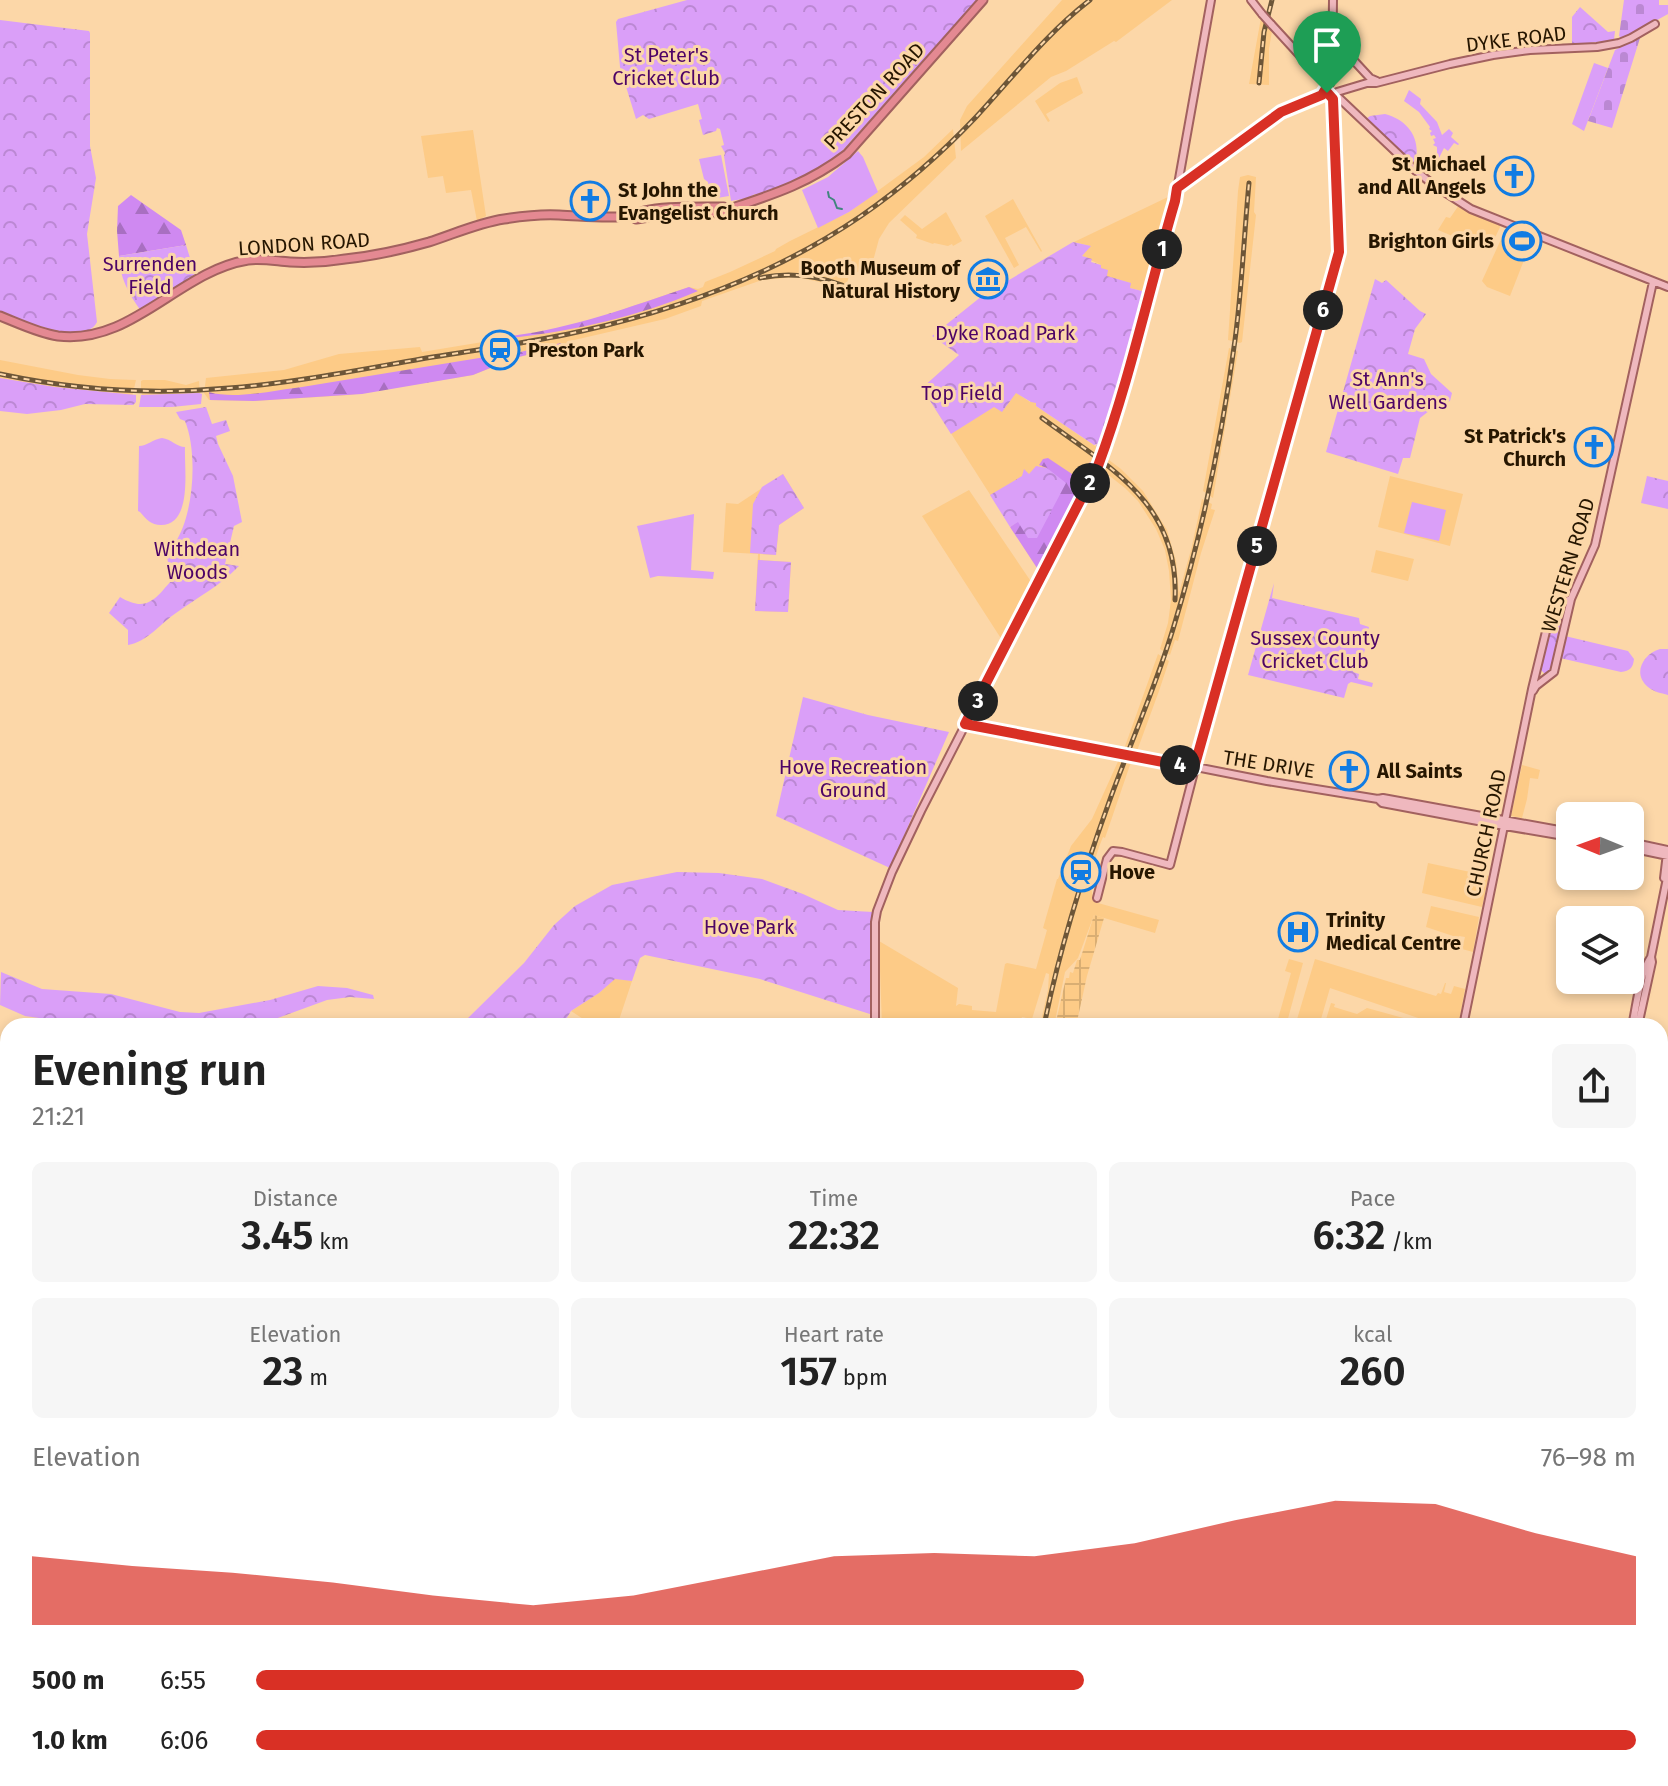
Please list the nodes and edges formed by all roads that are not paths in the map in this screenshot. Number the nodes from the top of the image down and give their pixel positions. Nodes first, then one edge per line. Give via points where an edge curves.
1 (983, 0) edge
2 (1211, 0) edge
3 (1251, 0) edge
4 (1333, 0) edge
5 (1655, 24) dead end
6 (1336, 46) junction
7 (1372, 81) junction
8 (1326, 88) junction
9 (1334, 96) junction
10 (1177, 188) junction
11 (482, 224) joint
12 (1653, 282) junction
13 (1668, 287) edge
14 (0, 316) edge
15 (1571, 599) junction
16 (1561, 602) junction
17 (1568, 609) junction
18 (1537, 667) junction
19 (1547, 677) junction
20 (1532, 694) junction
21 (965, 724) junction
22 (1194, 768) junction
23 (1474, 817) junction
24 (1505, 823) junction
25 (1533, 828) junction
26 (1556, 832) edge
27 (1644, 848) joint
28 (1668, 851) edge
29 (1668, 873) edge
30 (1664, 887) junction
31 (1097, 898) dead end
32 (875, 1018) edge
33 (1465, 1018) edge
34 (1636, 1018) edge

1 - 11 highway, PRESTON ROAD via 847,154 783,192 721,211 636,219 537,215
2 - 10 main road
3 - 8 main road, bridge
4 - 6 main road
5 - 7 main road, DYKE ROAD via 1619,43 1493,55
6 - 7 main road
6 - 8 main road
7 - 9 main road, DYKE ROAD
8 - 9 main road
8 - 9 main road
8 - 10 main road via 1281,112
9 - 12 main road via 1416,171 1471,209
9 - 22 main road via 1339,252
10 - 21 main road, bridge via 1098,466
11 - 14 highway, LONDON ROAD via 363,257 246,260 196,280 124,323 92,333 59,336
12 - 13 main road
12 - 15 main road, WESTERN ROAD via 1595,545
15 - 16 main road
15 - 17 main road, WESTERN ROAD
16 - 17 main road
16 - 18 main road, CHURCH ROAD via 1552,607
17 - 19 main road, WESTERN ROAD via 1554,672
18 - 19 main road
18 - 20 main road, CHURCH ROAD
19 - 20 main road, CHURCH ROAD
20 - 24 main road, CHURCH ROAD
21 - 22 main road, THE DRIVE, bridge
21 - 32 main road via 877,911
22 - 23 main road, THE DRIVE
22 - 31 main road via 1170,865 1110,853
23 - 24 main road, THE DRIVE
23 - 24 main road, THE DRIVE
24 - 25 main road
24 - 25 main road
24 - 33 main road, CHURCH ROAD
25 - 26 main road
27 - 28 main road
27 - 28 main road
28 - 30 main road
29 - 30 main road
30 - 34 main road

